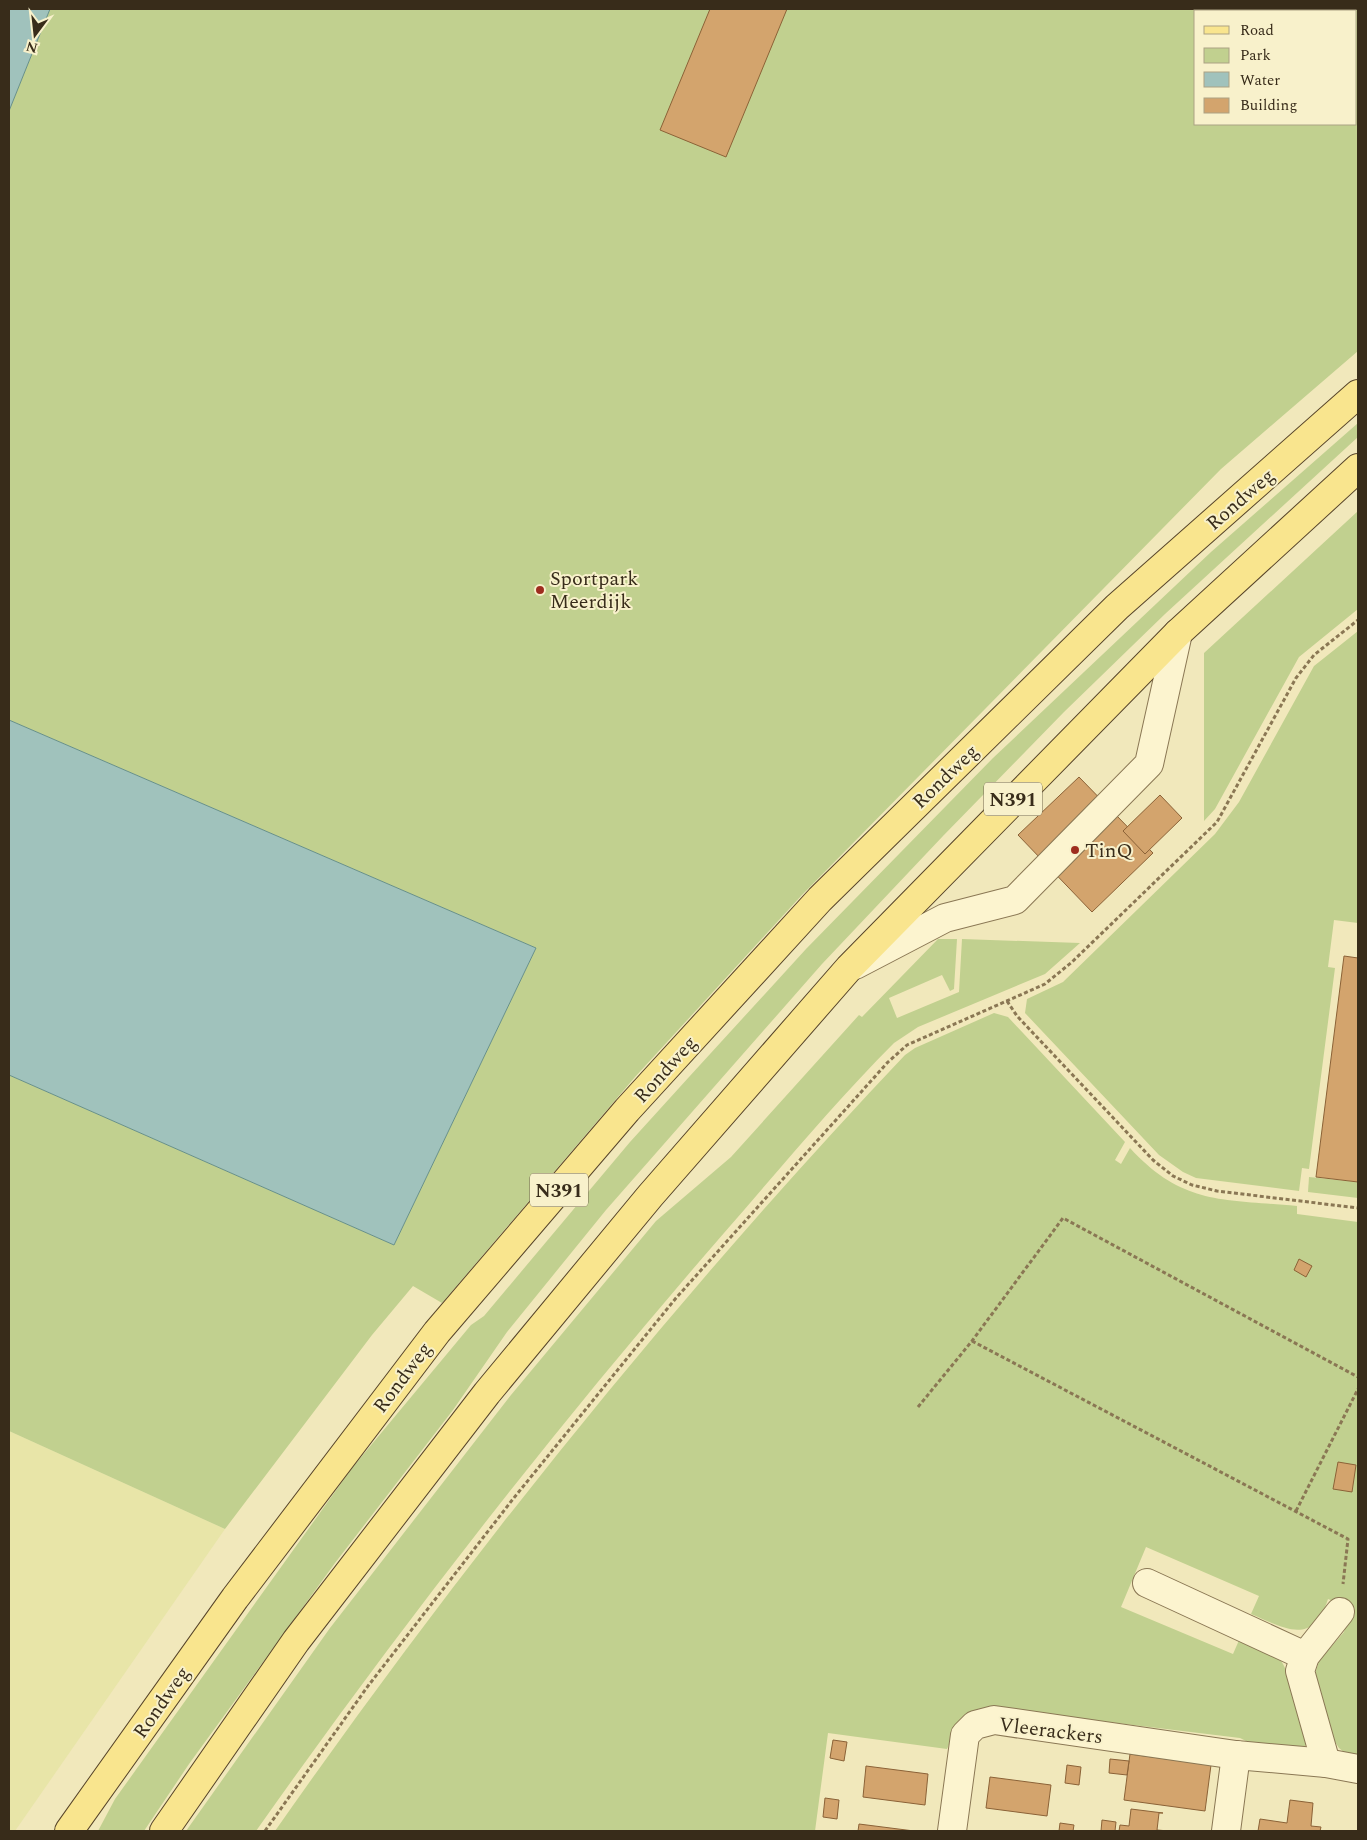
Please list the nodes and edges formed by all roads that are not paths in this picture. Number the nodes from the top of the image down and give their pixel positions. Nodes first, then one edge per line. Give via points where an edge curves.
1 (1358, 394) edge
2 (1358, 468) edge
3 (1178, 633) junction
4 (849, 968) junction
5 (1147, 1583) dead end
6 (1340, 1612) road end
7 (1305, 1656) junction
8 (1236, 1756) junction
9 (1326, 1763) junction
10 (1358, 1768) edge
11 (69, 1831) edge
12 (164, 1831) edge
13 (952, 1831) edge
14 (1226, 1831) edge

1 - 11 main road, Rondweg / N391 via 1117,607 820,899 627,1110 431,1340 235,1598
2 - 3 main road, N391
3 - 4 main road, N391
3 - 4 street via 1149,764 1014,900 945,918
4 - 12 main road, N391 via 650,1196 487,1392 296,1641
5 - 7 street
6 - 7 street
7 - 9 street via 1300,1671
8 - 9 street, Vleerackers
8 - 13 street, Vleerackers via 994,1720 975,1725 965,1735
8 - 14 street
9 - 10 street, Vleerackers

